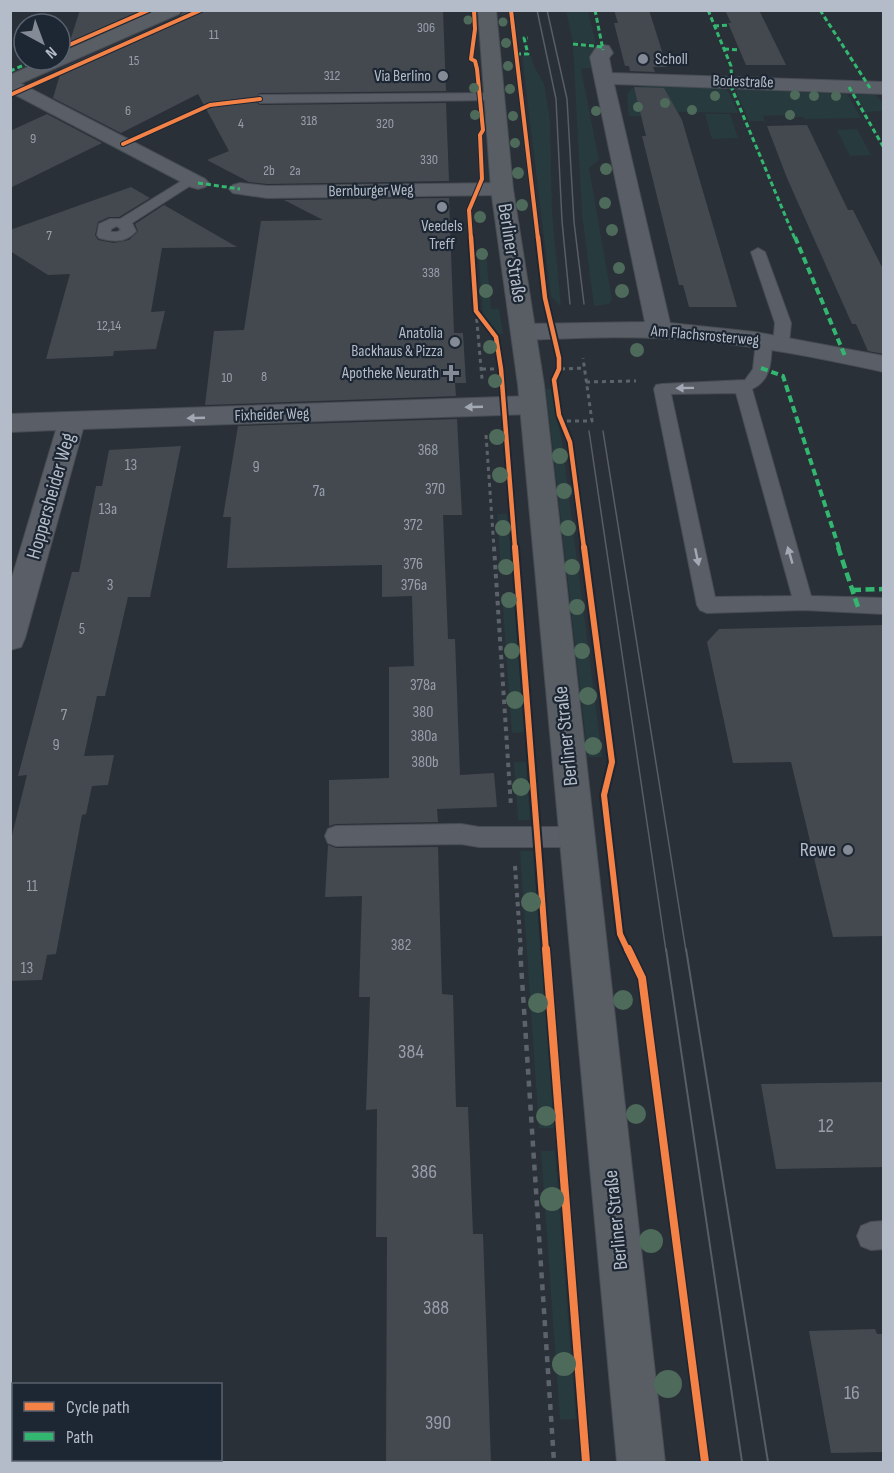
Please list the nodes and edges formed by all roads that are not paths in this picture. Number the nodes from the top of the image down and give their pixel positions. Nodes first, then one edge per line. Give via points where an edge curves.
1 (173, 10) edge
2 (487, 10) edge
3 (603, 50) dead end
4 (603, 78) junction
5 (10, 83) edge
6 (884, 88) edge
7 (495, 97) junction
8 (38, 98) junction
9 (260, 99) dead end
10 (10, 111) edge
11 (194, 181) joint
12 (240, 189) dead end
13 (502, 189) junction
14 (123, 223) dead end
15 (758, 252) dead end
16 (659, 330) junction
17 (524, 332) junction
18 (772, 343) junction
19 (884, 364) edge
20 (743, 387) junction
21 (533, 406) junction
22 (72, 422) junction
23 (10, 423) edge
24 (804, 603) junction
25 (884, 606) edge
26 (10, 638) edge
27 (336, 836) dead end
28 (576, 837) junction
29 (641, 1462) edge

1 - 5 main road
2 - 7 main road, Berliner Straße
3 - 4 street via 599,57
4 - 6 street, Bodestraße
4 - 16 street
5 - 8 street
7 - 9 lane
7 - 13 main road, Berliner Straße
8 - 10 street
8 - 11 street
11 - 14 lane
12 - 13 street, Bernburger Weg
13 - 17 main road, Berliner Straße
15 - 18 lane via 783,323
16 - 17 street, Am Flachsrosterweg
16 - 18 street, Am Flachsrosterweg
17 - 21 main road, Berliner Straße
18 - 19 street, Am Flachsrosterweg
18 - 20 lane via 760,376
24 -> 20 lane
20 -> 24 lane via 662,388 707,604
21 -> 22 street, Fixheider Weg
21 - 28 main road, Berliner Straße
22 - 23 street, Fixheider Weg
22 - 26 street, Hoppersheider Weg
24 - 25 lane
27 - 28 lane
28 - 29 main road, Berliner Straße

